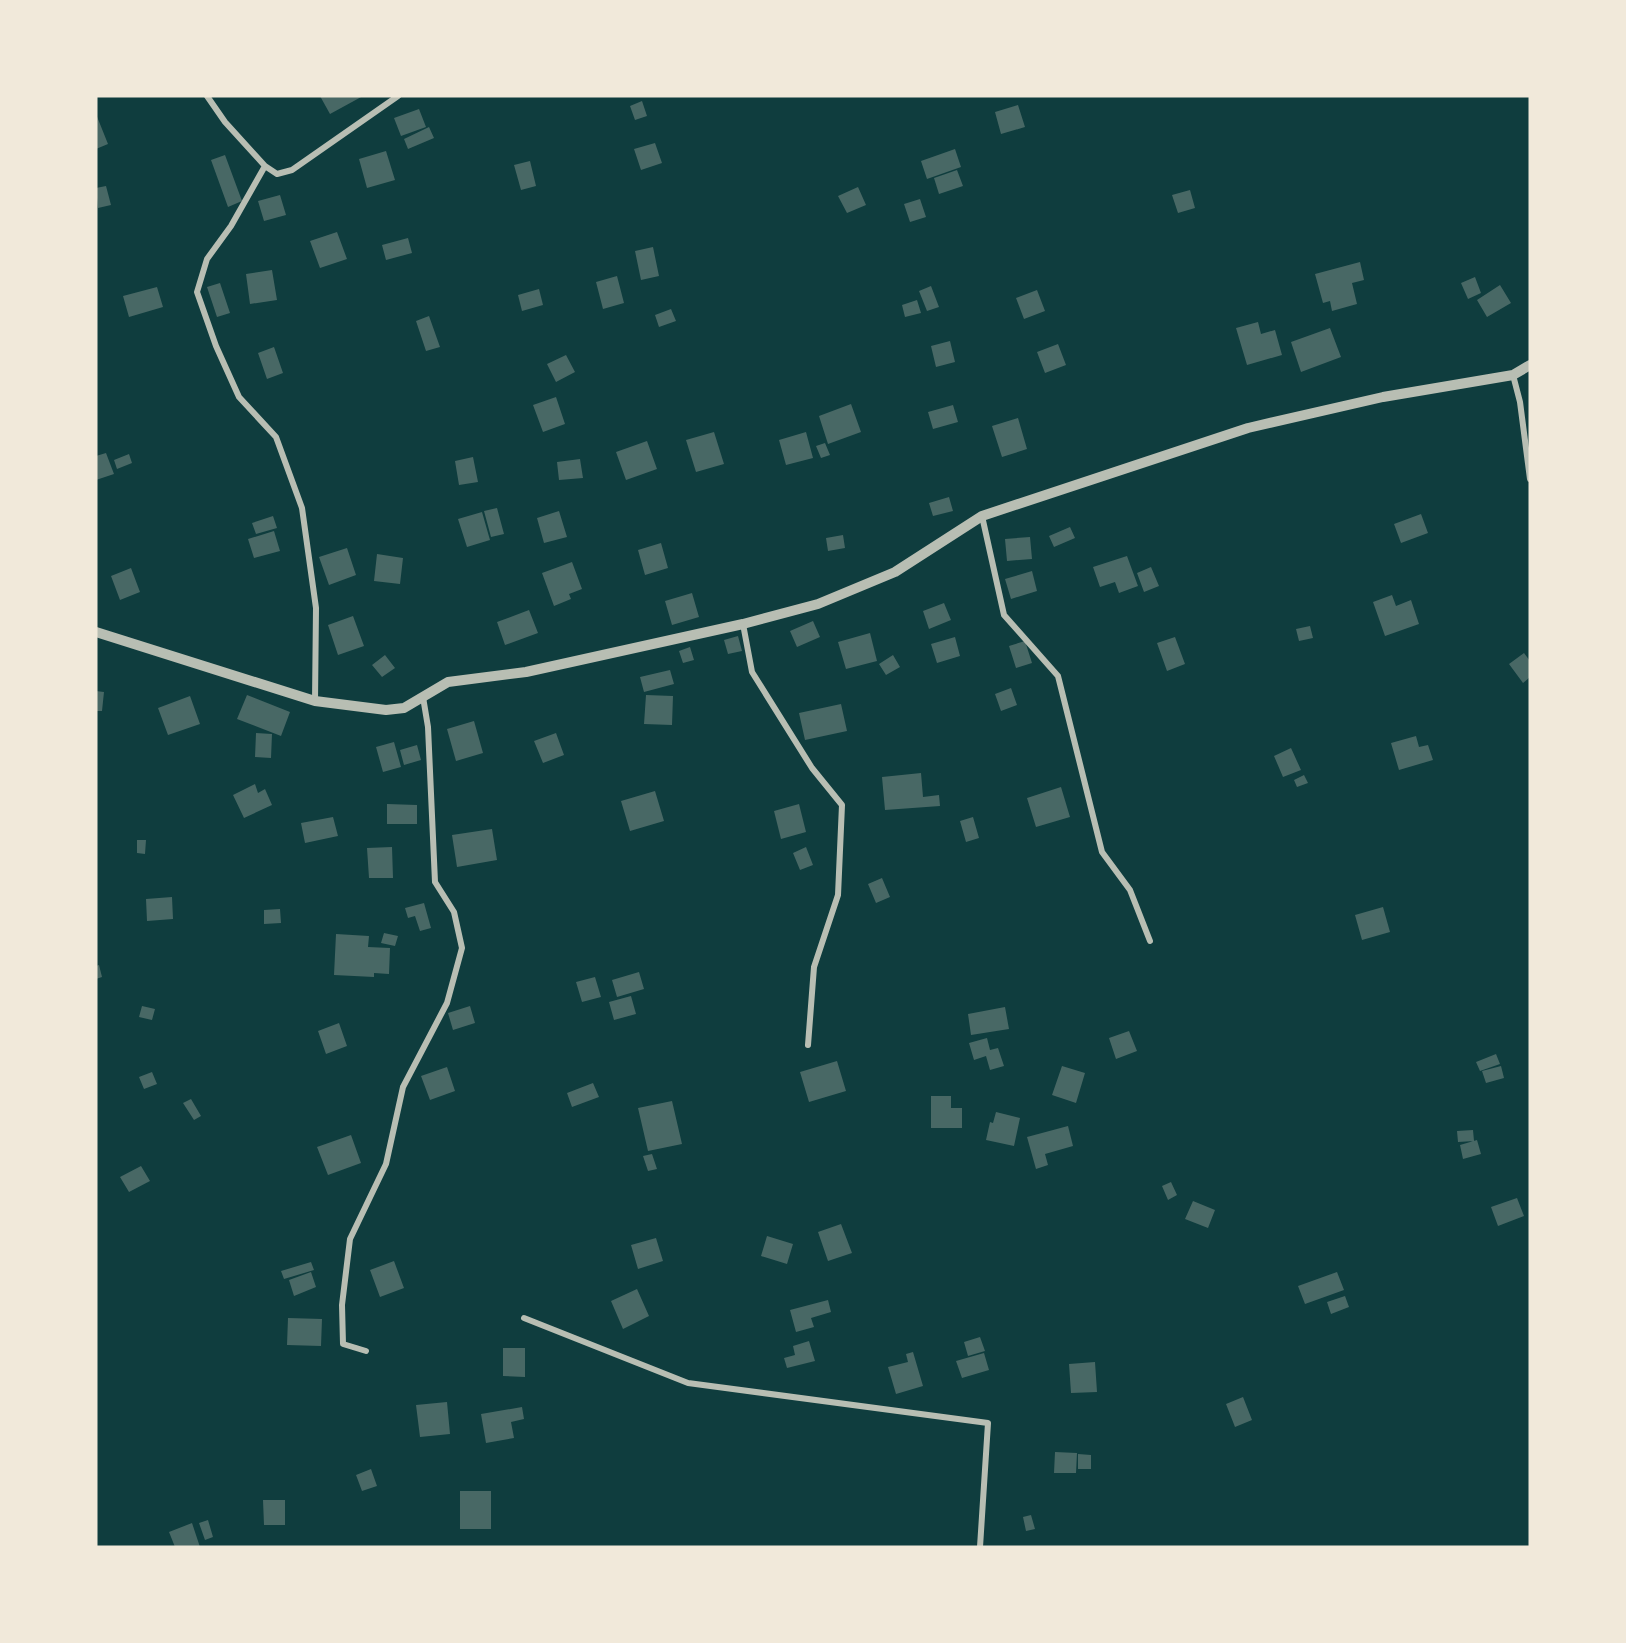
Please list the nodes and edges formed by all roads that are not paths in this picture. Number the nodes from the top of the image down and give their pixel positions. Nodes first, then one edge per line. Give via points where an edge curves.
1 (207, 96) edge
2 (398, 96) edge
3 (265, 166) junction
4 (1530, 365) edge
5 (1513, 375) junction
6 (1530, 479) edge
7 (982, 516) junction
8 (743, 624) junction
9 (96, 632) edge
10 (423, 697) junction
11 (315, 701) junction
12 (1150, 941) dead end
13 (808, 1045) dead end
14 (524, 1318) dead end
15 (366, 1351) dead end
16 (980, 1547) edge

1 - 3 street
2 - 3 street via 291,170 277,174
3 - 11 street via 207,259 197,292 239,397 276,437 302,508 315,608
4 - 5 street
5 - 6 street
5 - 7 street via 1383,397 1248,428
7 - 8 street via 895,572 818,604
7 - 12 street via 1004,615 1058,676 1102,852 1130,890
8 - 10 street via 526,672 448,682
8 - 13 street via 752,672 812,768 842,805 838,895 814,967
9 - 11 street
10 - 11 street via 404,708 386,710
10 - 15 street via 435,882 454,912 462,948 447,1003 403,1087 386,1164 350,1239 342,1305 343,1344
14 - 16 street via 688,1383 988,1423

